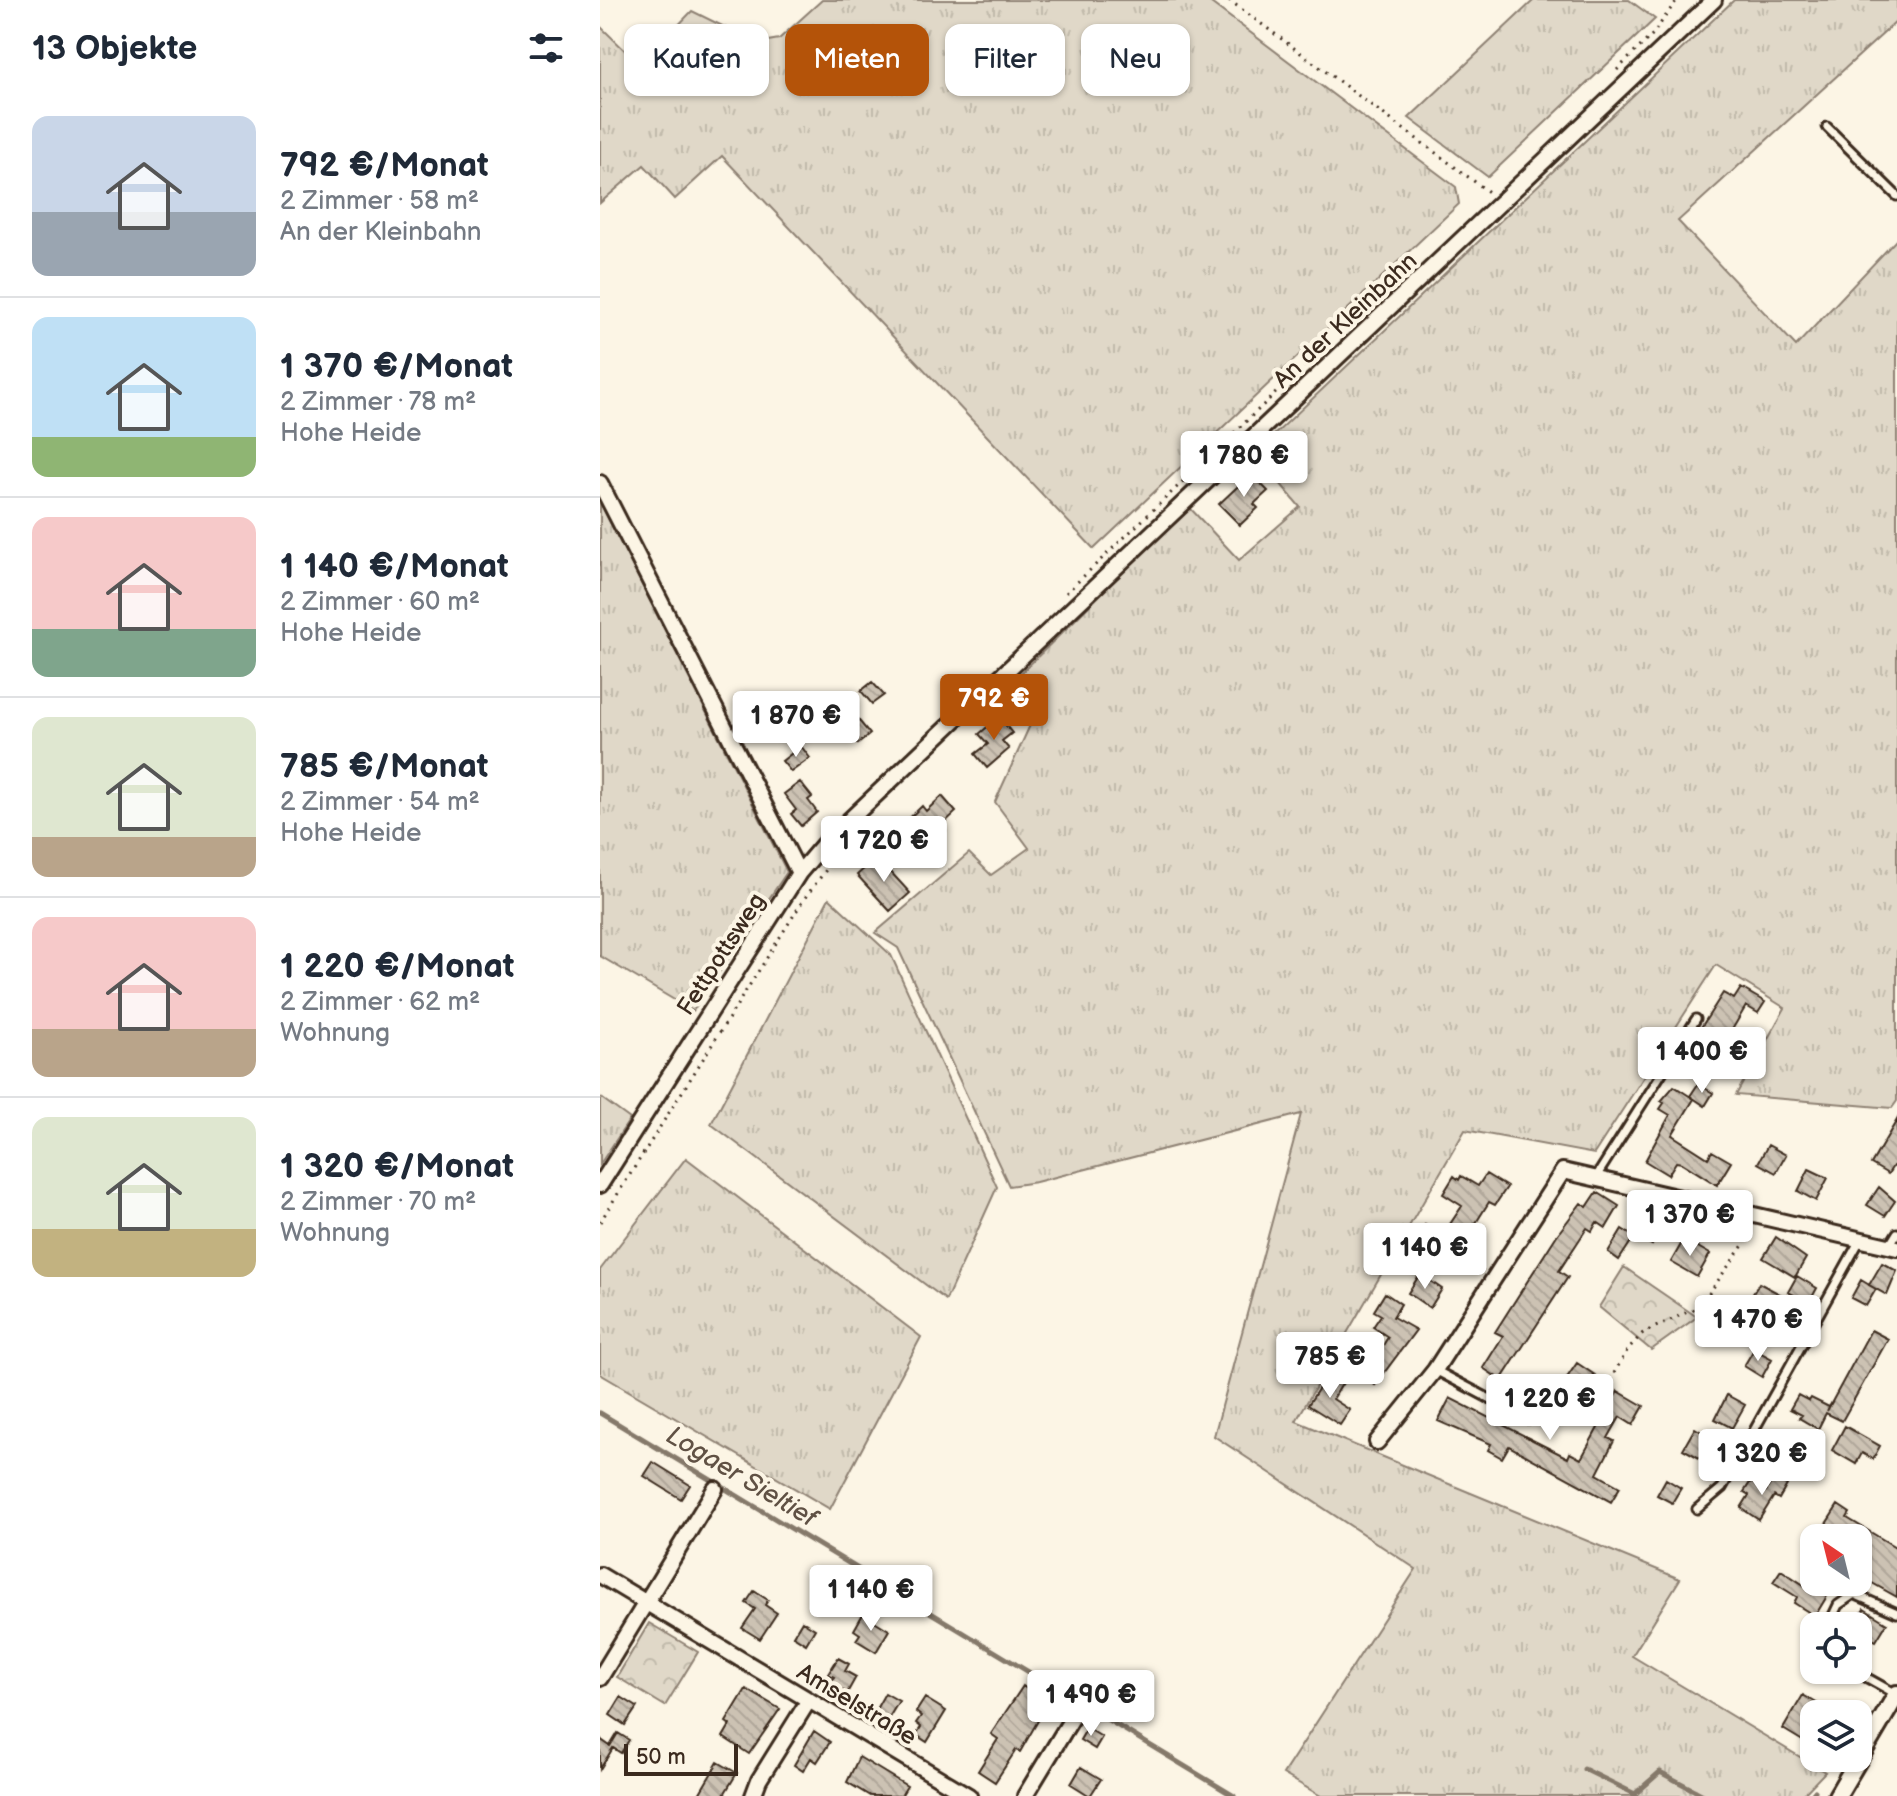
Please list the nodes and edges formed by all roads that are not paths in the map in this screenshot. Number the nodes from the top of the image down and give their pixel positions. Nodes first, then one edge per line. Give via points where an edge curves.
1 (1714, 0) edge
2 (1827, 127) dead end
3 (1897, 196) edge
4 (600, 483) edge
5 (799, 873) junction
6 (1696, 1019) dead end
7 (1596, 1177) junction
8 (600, 1185) edge
9 (1860, 1240) junction
10 (1894, 1242) edge
11 (1435, 1370) junction
12 (1557, 1420) road end
13 (1377, 1442) dead end
14 (715, 1489) dead end
15 (1697, 1509) dead end
16 (600, 1575) edge
17 (646, 1603) junction
18 (1835, 1612) edge
19 (1897, 1613) edge
20 (600, 1678) edge
21 (1872, 1680) edge
22 (1897, 1694) edge
23 (809, 1700) junction
24 (1074, 1715) dead end
25 (1029, 1795) edge
26 (753, 1796) edge
27 (969, 1796) edge
28 (1837, 1796) edge

1 - 5 street, An der Kleinbahn via 891,779
2 - 3 lane
4 - 5 street
5 - 8 street, Fettpottsweg
6 - 7 lane
7 - 9 street
7 - 11 street via 1563,1171
9 - 10 street
9 - 15 lane via 1722,1488
11 - 12 lane via 1528,1419
11 - 13 street
14 - 17 street
16 - 17 street, Amselstraße
17 - 20 street
17 - 23 street, Amselstraße
18 - 19 lane via 1854,1594
21 - 22 lane
22 - 28 street
23 - 26 street
23 - 27 street, Amselstraße
24 - 25 street

